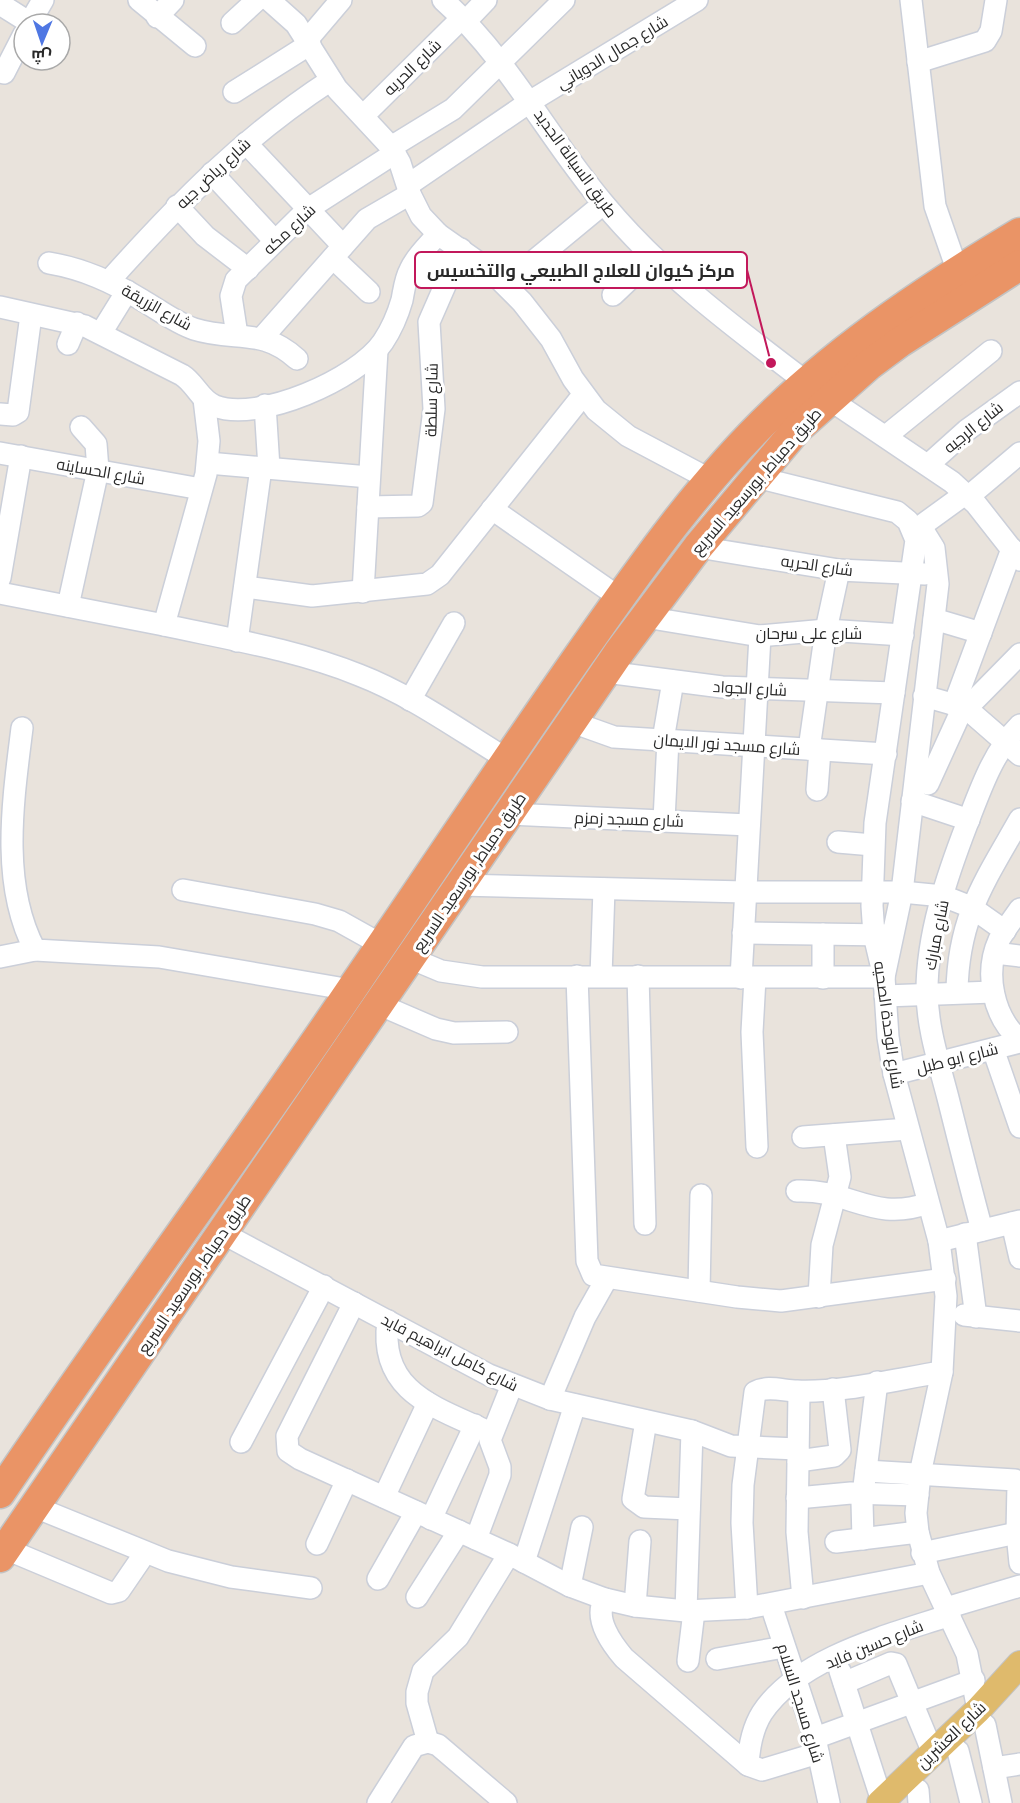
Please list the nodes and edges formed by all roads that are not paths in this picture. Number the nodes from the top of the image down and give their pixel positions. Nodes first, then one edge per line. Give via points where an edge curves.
1 (140, 0) edge
2 (173, 0) edge
3 (268, 0) edge
4 (341, 0) edge
5 (443, 0) edge
6 (486, 0) edge
7 (564, 0) edge
8 (697, 0) edge
9 (911, 0) edge
10 (996, 0) edge
11 (0, 4) edge
12 (12, 14) edge
13 (157, 17) junction
14 (464, 20) junction
15 (232, 23) dead end
16 (308, 42) junction
17 (195, 46) dead end
18 (12, 58) edge
19 (918, 62) junction
20 (502, 63) junction
21 (4, 73) dead end
22 (331, 80) junction
23 (234, 92) dead end
24 (531, 101) junction
25 (363, 116) junction
26 (246, 143) junction
27 (393, 150) junction
28 (212, 173) junction
29 (409, 190) junction
30 (603, 204) junction
31 (177, 206) junction
32 (308, 209) junction
33 (438, 234) junction
34 (274, 240) junction
35 (461, 249) junction
36 (1016, 251) edge
37 (338, 252) junction
38 (653, 258) junction
39 (49, 263) dead end
40 (248, 269) junction
41 (958, 272) junction
42 (506, 284) junction
43 (118, 286) junction
44 (369, 292) dead end
45 (613, 296) dead end
46 (0, 307) edge
47 (31, 315) junction
48 (77, 323) junction
49 (101, 333) junction
50 (237, 335) junction
51 (262, 339) junction
52 (68, 344) dead end
53 (377, 350) junction
54 (991, 351) dead end
55 (297, 359) dead end
56 (818, 390) junction
57 (1020, 392) edge
58 (583, 395) junction
59 (204, 399) junction
60 (265, 405) junction
61 (0, 414) edge
62 (81, 427) dead end
63 (886, 436) junction
64 (0, 453) edge
65 (21, 456) junction
66 (1018, 459) edge
67 (208, 463) junction
68 (928, 465) junction
69 (265, 468) junction
70 (98, 470) junction
71 (369, 477) junction
72 (756, 477) junction
73 (711, 480) junction
74 (201, 489) junction
75 (967, 496) junction
76 (368, 507) junction
77 (492, 508) junction
78 (918, 529) junction
79 (698, 546) junction
80 (1016, 554) edge
81 (644, 564) junction
82 (839, 570) junction
83 (937, 573) junction
84 (913, 575) junction
85 (0, 578) edge
86 (670, 583) junction
87 (245, 587) junction
88 (363, 592) junction
89 (0, 593) edge
90 (68, 606) junction
91 (614, 606) junction
92 (934, 619) junction
93 (454, 623) dead end
94 (164, 625) junction
95 (639, 625) junction
96 (826, 630) junction
97 (981, 633) junction
98 (903, 635) junction
99 (760, 636) junction
100 (237, 641) junction
101 (1020, 654) edge
102 (606, 672) junction
103 (673, 681) junction
104 (757, 688) junction
105 (816, 691) junction
106 (894, 693) junction
107 (924, 696) junction
108 (410, 700) junction
109 (960, 707) junction
110 (572, 722) junction
111 (1020, 725) edge
112 (22, 728) dead end
113 (665, 740) junction
114 (1004, 741) junction
115 (754, 746) junction
116 (815, 750) junction
117 (886, 754) junction
118 (1020, 755) edge
119 (507, 759) junction
120 (928, 784) dead end
121 (817, 790) dead end
122 (912, 801) junction
123 (509, 814) junction
124 (1020, 819) edge
125 (664, 820) junction
126 (969, 820) junction
127 (749, 825) junction
128 (838, 842) dead end
129 (873, 845) junction
130 (460, 885) junction
131 (604, 889) junction
132 (183, 890) dead end
133 (871, 891) junction
134 (745, 892) junction
135 (902, 892) junction
136 (943, 896) junction
137 (971, 907) junction
138 (1020, 909) edge
139 (1005, 931) junction
140 (743, 933) junction
141 (823, 934) junction
142 (884, 935) junction
143 (382, 945) junction
144 (35, 950) junction
145 (995, 953) junction
146 (1019, 954) edge
147 (0, 957) edge
148 (410, 958) junction
149 (577, 976) junction
150 (601, 976) junction
151 (639, 976) junction
152 (748, 978) junction
153 (823, 978) junction
154 (884, 987) junction
155 (351, 990) junction
156 (957, 992) junction
157 (993, 992) junction
158 (927, 993) junction
159 (378, 1004) junction
160 (507, 1032) dead end
161 (1020, 1041) edge
162 (993, 1049) junction
163 (939, 1062) junction
164 (894, 1074) junction
165 (1020, 1127) edge
166 (908, 1130) junction
167 (834, 1135) junction
168 (803, 1137) dead end
169 (757, 1147) dead end
170 (797, 1191) dead end
171 (701, 1195) dead end
172 (837, 1195) junction
173 (928, 1203) junction
174 (1016, 1222) edge
175 (645, 1224) dead end
176 (973, 1232) junction
177 (222, 1233) junction
178 (939, 1240) junction
179 (1020, 1258) edge
180 (606, 1278) junction
181 (945, 1279) junction
182 (324, 1286) junction
183 (699, 1291) junction
184 (819, 1297) junction
185 (354, 1303) junction
186 (947, 1314) junction
187 (976, 1317) junction
188 (388, 1321) junction
189 (1020, 1321) edge
190 (296, 1338) junction
191 (326, 1354) junction
192 (942, 1372) junction
193 (877, 1382) junction
194 (512, 1385) junction
195 (832, 1389) junction
196 (799, 1392) junction
197 (550, 1399) junction
198 (428, 1403) junction
199 (575, 1406) junction
200 (646, 1421) junction
201 (483, 1429) junction
202 (692, 1431) junction
203 (241, 1442) dead end
204 (747, 1448) junction
205 (798, 1455) junction
206 (866, 1472) junction
207 (347, 1480) junction
208 (919, 1485) junction
209 (0, 1492) edge
210 (863, 1493) junction
211 (384, 1497) junction
212 (797, 1498) junction
213 (35, 1506) junction
214 (689, 1509) junction
215 (424, 1515) junction
216 (582, 1527) dead end
217 (918, 1532) junction
218 (1017, 1533) junction
219 (468, 1535) junction
220 (862, 1539) junction
221 (640, 1541) dead end
222 (836, 1542) dead end
223 (317, 1544) dead end
224 (3, 1553) edge
225 (145, 1553) junction
226 (922, 1553) junction
227 (517, 1558) junction
228 (1020, 1560) edge
229 (929, 1573) junction
230 (378, 1579) dead end
231 (570, 1586) junction
232 (1020, 1586) edge
233 (311, 1588) dead end
234 (417, 1597) dead end
235 (803, 1598) junction
236 (605, 1599) junction
237 (771, 1605) junction
238 (635, 1606) junction
239 (747, 1608) junction
240 (690, 1611) junction
241 (948, 1612) junction
242 (784, 1647) junction
243 (835, 1657) junction
244 (717, 1659) dead end
245 (688, 1660) dead end
246 (1020, 1664) edge
247 (795, 1680) junction
248 (974, 1680) junction
249 (844, 1683) junction
250 (1020, 1688) edge
251 (912, 1702) junction
252 (982, 1717) junction
253 (856, 1722) junction
254 (428, 1742) junction
255 (816, 1745) junction
256 (958, 1752) junction
257 (933, 1753) junction
258 (1020, 1764) edge
259 (748, 1765) junction
260 (994, 1768) junction
261 (901, 1800) edge
262 (378, 1803) edge
263 (506, 1803) edge
264 (829, 1803) edge
265 (971, 1803) edge
266 (1001, 1803) edge

1 - 13 street
2 - 13 street
3 - 15 street
3 - 16 street via 296,24
4 - 16 street
5 - 14 street, طريق السيالة الجديد
6 - 14 street, شارع الحريه
7 - 20 street, شارع مكه
8 - 24 street, شارع جمال الدوياني
9 - 19 street
10 - 19 street via 991,31 985,41
11 - 12 street
13 - 17 street
14 - 20 street, طريق السيالة الجديد
14 - 25 street, شارع الحريه
16 - 22 street
16 - 23 street
18 - 21 street
19 - 41 street via 935,206
20 - 24 street, طريق السيالة الجديد
20 - 27 street, شارع مكه via 445,116
22 - 25 street
22 - 26 street, شارع رياض جبه via 280,114
24 - 29 street, شارع جمال الدوياني
24 - 30 street, طريق السيالة الجديد
25 - 27 street
26 - 28 street, شارع رياض جبه
26 - 32 street
27 - 29 street
27 - 32 street, شارع مكه
28 - 31 street, شارع رياض جبه
28 - 34 street
29 - 33 street via 421,216
29 - 37 street, شارع جمال الدوياني via 373,214
30 - 38 street, طريق السيالة الجديد
30 - 42 street
31 - 40 street via 205,236
31 - 43 street, شارع رياض جبه
32 - 34 street, شارع مكه
32 - 37 street
33 - 35 street
33 - 53 street via 410,270 398,310
34 - 40 street, شارع مكه
35 - 42 street
35 - 76 street, شارع سلطة via 429,322 434,409 422,503
36 - 41 highway, طريق دمياط, بورسعيد السريع
36 - 56 highway, طريق دمياط, بورسعيد السريع via 900,342
37 - 44 street
37 - 51 street, شارع جمال الدوياني
38 - 45 street
38 - 56 street, طريق السيالة الجديد via 700,301
39 - 43 street, شارع الزريقة via 90,273
40 - 50 street, شارع مكه via 231,291
41 - 56 highway, طريق دمياط, بورسعيد السريع via 883,321
42 - 58 street via 537,320
43 - 49 street, شارع رياض جبه
43 - 50 street, شارع الزريقة via 194,328
46 - 47 street
47 - 48 street
47 - 61 street via 18,412
48 - 49 street
48 - 52 street
49 - 59 street via 187,378
50 - 51 street, شارع الزريقة
51 - 55 street, شارع الزريقة via 277,343
53 - 60 street via 330,384 298,398
53 - 71 street
54 - 63 street
56 - 63 street, طريق السيالة الجديد
56 - 72 highway, طريق دمياط, بورسعيد السريع via 797,429
56 - 73 highway, طريق دمياط, بورسعيد السريع via 771,414
57 - 68 street, شارع الرجيه via 967,430
58 - 73 street via 628,436
58 - 77 street
59 - 60 street via 222,408
59 - 67 street
60 - 69 street
62 - 70 street via 96,444
63 - 68 street, طريق السيالة الجديد
64 - 65 street, شارع الحساينه
65 - 70 street, شارع الحساينه
65 - 85 street
66 - 75 street
67 - 69 street
67 - 74 street
68 - 75 street, طريق السيالة الجديد
69 - 71 street
69 - 87 street
70 - 74 street, شارع الحساينه
70 - 90 street
71 - 76 street
72 - 78 street via 883,507 897,512
72 - 79 highway, طريق دمياط, بورسعيد السريع
73 - 81 highway, طريق دمياط, بورسعيد السريع
74 - 94 street
75 - 78 street
75 - 80 street, طريق السيالة الجديد
76 - 88 street
77 - 88 street via 434,580 420,587
77 - 91 street
78 - 83 street via 934,548
78 - 84 street, شارع الوحدة الصحيه
79 - 82 street, شارع الحريه
79 - 86 highway, طريق دمياط, بورسعيد السريع
80 - 97 street
81 - 86 highway
81 - 91 highway, طريق دمياط, بورسعيد السريع
82 - 84 street, شارع الحريه
82 - 96 street
83 - 84 street, شارع الحريه
83 - 92 street
84 - 98 street, شارع الوحدة الصحيه
86 - 95 highway, طريق دمياط, بورسعيد السريع
87 - 88 street via 312,596
87 - 100 street
89 - 90 street
90 - 94 street
91 - 95 highway
91 - 119 highway, طريق دمياط, بورسعيد السريع
92 - 97 street
92 - 107 street
93 - 108 street
94 - 100 street
95 - 99 street, شارع على سرحان
95 - 102 highway, طريق دمياط, بورسعيد السريع
96 - 98 street, شارع على سرحان
96 - 99 street, شارع على سرحان
96 - 105 street
97 - 109 street
98 - 106 street, شارع الوحدة الصحيه
99 - 104 street
100 - 108 street via 330,664
101 - 109 street
102 - 103 street, شارع الجواد
102 - 110 highway, طريق دمياط, بورسعيد السريع
103 - 104 street, شارع الجواد
103 - 113 street
104 - 105 street, شارع الجواد
104 - 115 street
105 - 106 street, شارع الجواد
105 - 116 street
106 - 117 street, شارع الوحدة الصحيه
107 - 109 street
107 - 122 street
108 - 119 street
109 - 114 street
109 - 120 street
110 - 113 street, شارع مسجد نور الايمان via 614,737
110 - 123 highway, طريق دمياط, بورسعيد السريع
111 - 114 street, شارع مبارك
112 - 144 street via 9,862 19,917
113 - 115 street, شارع مسجد نور الايمان
113 - 125 street
114 - 118 street
114 - 126 street, شارع مبارك
115 - 116 street, شارع مسجد نور الايمان
115 - 127 street
116 - 117 street, شارع مسجد نور الايمان
116 - 121 street
117 - 129 street, شارع الوحدة الصحيه
119 - 143 highway, طريق دمياط, بورسعيد السريع
122 - 126 street
122 - 135 street
123 - 125 street, شارع مسجد زمزم
123 - 130 highway, طريق دمياط, بورسعيد السريع
124 - 137 street
125 - 127 street, شارع مسجد زمزم
126 - 136 street, شارع مبارك
127 - 134 street
128 - 129 street
129 - 133 street, شارع الوحدة الصحيه
130 - 131 street
130 - 148 highway, طريق دمياط, بورسعيد السريع
131 - 134 street
131 - 150 street
132 - 143 street via 315,914 339,921
133 - 134 street
133 - 135 street
133 - 142 street, شارع الوحدة الصحيه
134 - 140 street
135 - 136 street
135 - 142 street
136 - 137 street
136 - 158 street, شارع مبارك via 928,964
137 - 139 street
137 - 156 street via 963,934
138 - 139 street
139 - 145 street
140 - 141 street
140 - 152 street
141 - 142 street
141 - 153 street
142 - 154 street, شارع الوحدة الصحيه
143 - 155 highway, طريق دمياط, بورسعيد السريع
144 - 147 street
144 - 155 street via 159,957
145 - 146 street
145 - 157 street
148 - 149 street via 471,976
148 - 159 highway, طريق دمياط, بورسعيد السريع
149 - 150 street
149 - 180 street via 587,1261 593,1275
150 - 151 street
151 - 152 street
151 - 175 street
152 - 153 street
152 - 169 street
153 - 154 street
154 - 158 street
154 - 164 street, شارع الوحدة الصحيه
155 - 209 highway, طريق دمياط, بورسعيد السريع
156 - 157 street
156 - 158 street
157 - 161 street via 999,1014
158 - 163 street, شارع مبارك
159 - 160 street via 454,1033
159 - 177 highway, طريق دمياط, بورسعيد السريع
161 - 162 street, شارع ابو طبل
162 - 163 street, شارع ابو طبل
162 - 165 street
163 - 164 street, شارع ابو طبل
163 - 176 street, شارع مبارك
164 - 166 street, شارع الوحدة الصحيه
166 - 167 street
166 - 173 street, شارع الوحدة الصحيه
167 - 168 street
167 - 172 street via 840,1177
170 - 172 street
171 - 183 street
172 - 173 street via 888,1210
172 - 184 street via 826,1220
173 - 178 street, شارع الوحدة الصحيه
174 - 176 street
174 - 179 street
176 - 178 street
176 - 187 street, شارع مبارك
177 - 182 street, شارع كامل ابراهيم فايد
177 - 213 highway, طريق دمياط, بورسعيد السريع
178 - 181 street, شارع الوحدة الصحيه
180 - 183 street
180 - 197 street
181 - 184 street
181 - 186 street, شارع الوحدة الصحيه
182 - 185 street, شارع كامل ابراهيم فايد
182 - 190 street
183 - 184 street via 759,1300
185 - 188 street, شارع كامل ابراهيم فايد
185 - 191 street
186 - 187 street
186 - 192 street, شارع الوحدة الصحيه
187 - 189 street
188 - 194 street, شارع كامل ابراهيم فايد
188 - 198 street via 387,1349 393,1369 405,1387
190 - 191 street
190 - 203 street
191 - 207 street via 289,1430 286,1447 294,1457
192 - 193 street
192 - 208 street, شارع الوحدة الصحيه
193 - 195 street
193 - 206 street
194 - 197 street, شارع كامل ابراهيم فايد
194 - 201 street
195 - 196 street
195 - 205 street, شارع كامل ابراهيم فايد via 840,1450 834,1456
196 - 204 street via 755,1392
196 - 205 street
197 - 199 street, شارع كامل ابراهيم فايد
198 - 201 street
198 - 211 street
199 - 200 street, شارع كامل ابراهيم فايد
199 - 227 street
200 - 202 street, شارع كامل ابراهيم فايد
200 - 214 street via 633,1499 644,1507
201 - 215 street
201 - 219 street via 498,1460 500,1474
202 - 204 street, شارع كامل ابراهيم فايد via 723,1444
202 - 214 street
204 - 205 street, شارع كامل ابراهيم فايد
204 - 239 street via 742,1523
205 - 212 street
206 - 208 street
206 - 210 street
207 - 211 street
207 - 223 street
208 - 210 street
208 - 217 street, شارع الوحدة الصحيه
208 - 218 street via 1017,1481
210 - 212 street
210 - 220 street
211 - 215 street
212 - 235 street via 798,1565
213 - 224 highway, طريق دمياط, بورسعيد السريع
213 - 225 street
214 - 240 street
215 - 219 street
215 - 230 street
216 - 231 street
217 - 220 street
217 - 226 street, شارع الوحدة الصحيه
218 - 226 street
218 - 228 street
219 - 227 street
219 - 234 street
220 - 222 street
221 - 238 street
224 - 225 street via 111,1593 119,1591
225 - 233 street via 231,1577
226 - 229 street, شارع الوحدة الصحيه
227 - 231 street
227 - 254 street via 458,1637 423,1671 417,1703
229 - 235 street
229 - 241 street, شارع الوحدة الصحيه
231 - 236 street
232 - 241 street, شارع حسين فايد
235 - 237 street
236 - 238 street
236 - 259 street via 604,1627 624,1658
237 - 239 street
237 - 242 street, شارع مسجد السلام
238 - 240 street
239 - 240 street
240 - 245 street
241 - 243 street, شارع حسين فايد
241 - 248 street, شارع الوحدة الصحيه
242 - 244 street
242 - 247 street, شارع مسجد السلام
243 - 247 street, شارع حسين فايد
243 - 249 street
246 - 252 main road, شارع العشرين
247 - 255 street, شارع مسجد السلام
247 - 259 street, شارع حسين فايد via 761,1715 749,1748
248 - 251 street
248 - 252 street, شارع الوحدة الصحيه
249 - 251 street via 894,1663
249 - 253 street
250 - 252 main road, شارع العشرين
251 - 253 street
251 - 257 street
252 - 256 main road, شارع العشرين
252 - 257 main road, شارع العشرين
252 - 260 street, شارع الوحدة الصحيه
253 - 255 street
253 - 261 street
254 - 262 street via 414,1746
254 - 263 street via 438,1745
255 - 259 street via 762,1770
255 - 264 street, شارع مسجد السلام
256 - 261 main road, شارع العشرين
256 - 265 street
257 - 261 main road, شارع العشرين
258 - 260 street
260 - 266 street, شارع الوحدة الصحيه

